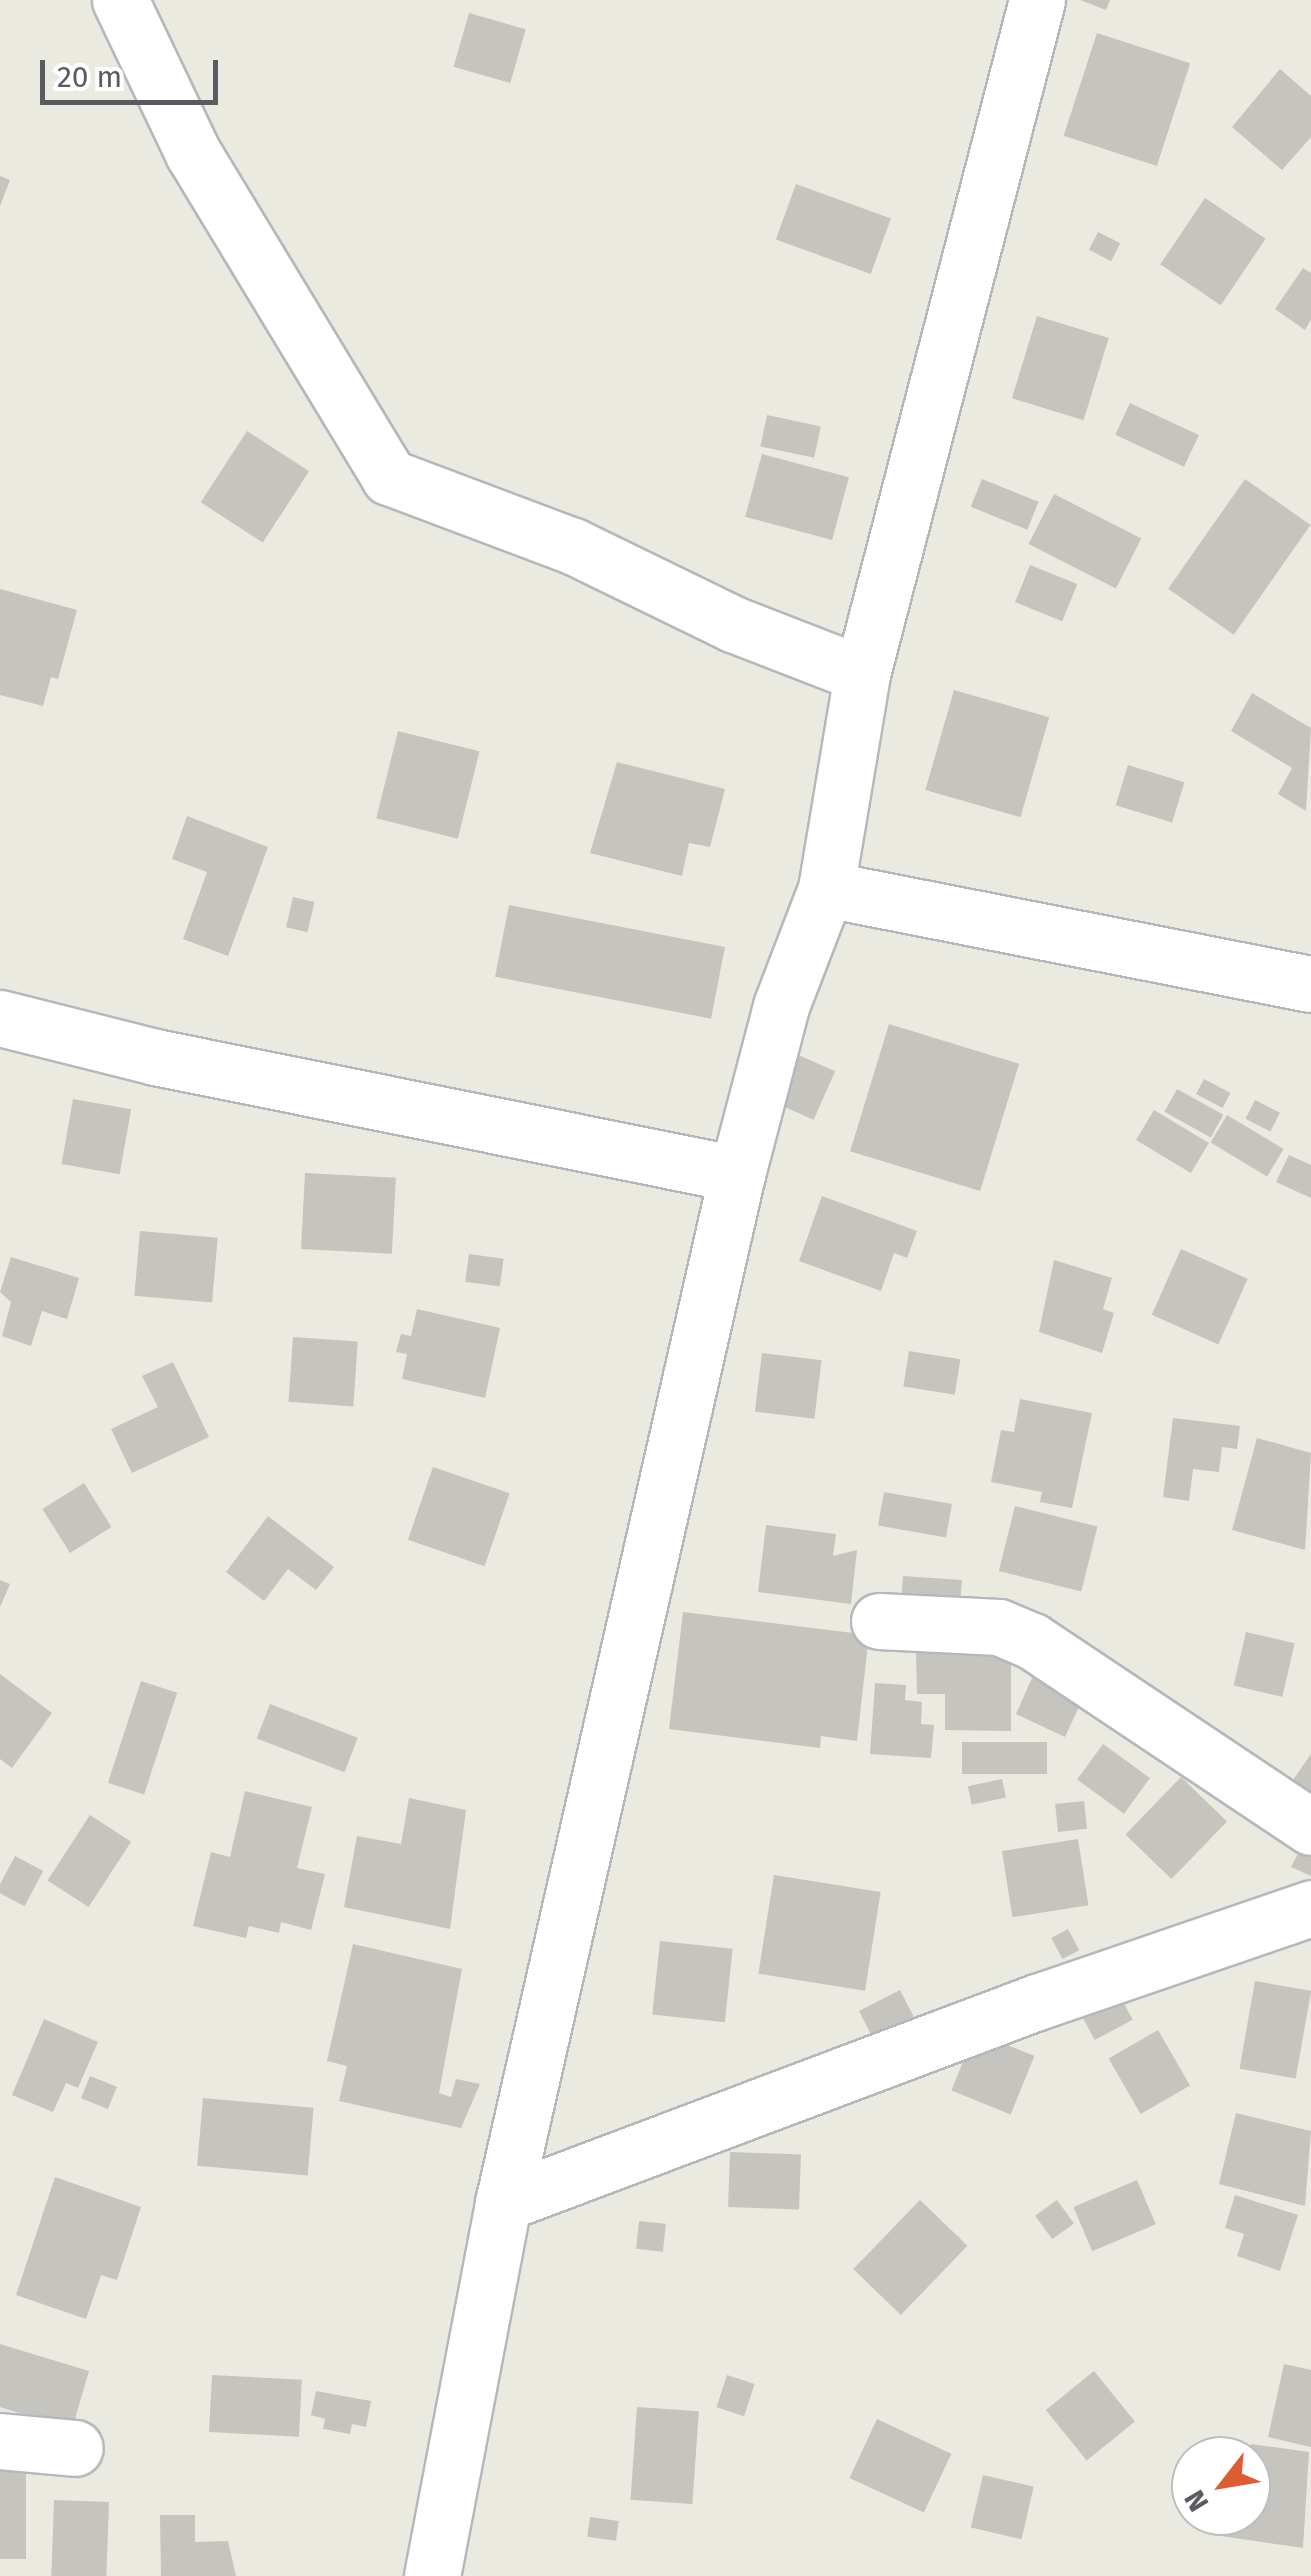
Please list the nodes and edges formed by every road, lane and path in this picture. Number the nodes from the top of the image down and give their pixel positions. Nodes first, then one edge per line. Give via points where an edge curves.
1 (120, 0) edge
2 (1037, 0) edge
3 (862, 674) junction
4 (826, 889) junction
5 (1311, 984) edge
6 (0, 1018) edge
7 (737, 1174) junction
8 (880, 1621) dead end
9 (1311, 1826) edge
10 (1311, 1908) edge
11 (503, 2204) junction
12 (0, 2440) edge
13 (75, 2448) dead end
14 (432, 2576) edge

1 - 3 street via 193,152 389,477 573,546 732,624
2 - 3 street
3 - 4 street
4 - 5 street
4 - 7 street via 782,1006
6 - 7 street via 155,1057
7 - 11 street
8 - 9 street via 998,1626 1032,1641
10 - 11 street via 1037,2002
11 - 14 street
12 - 13 street

